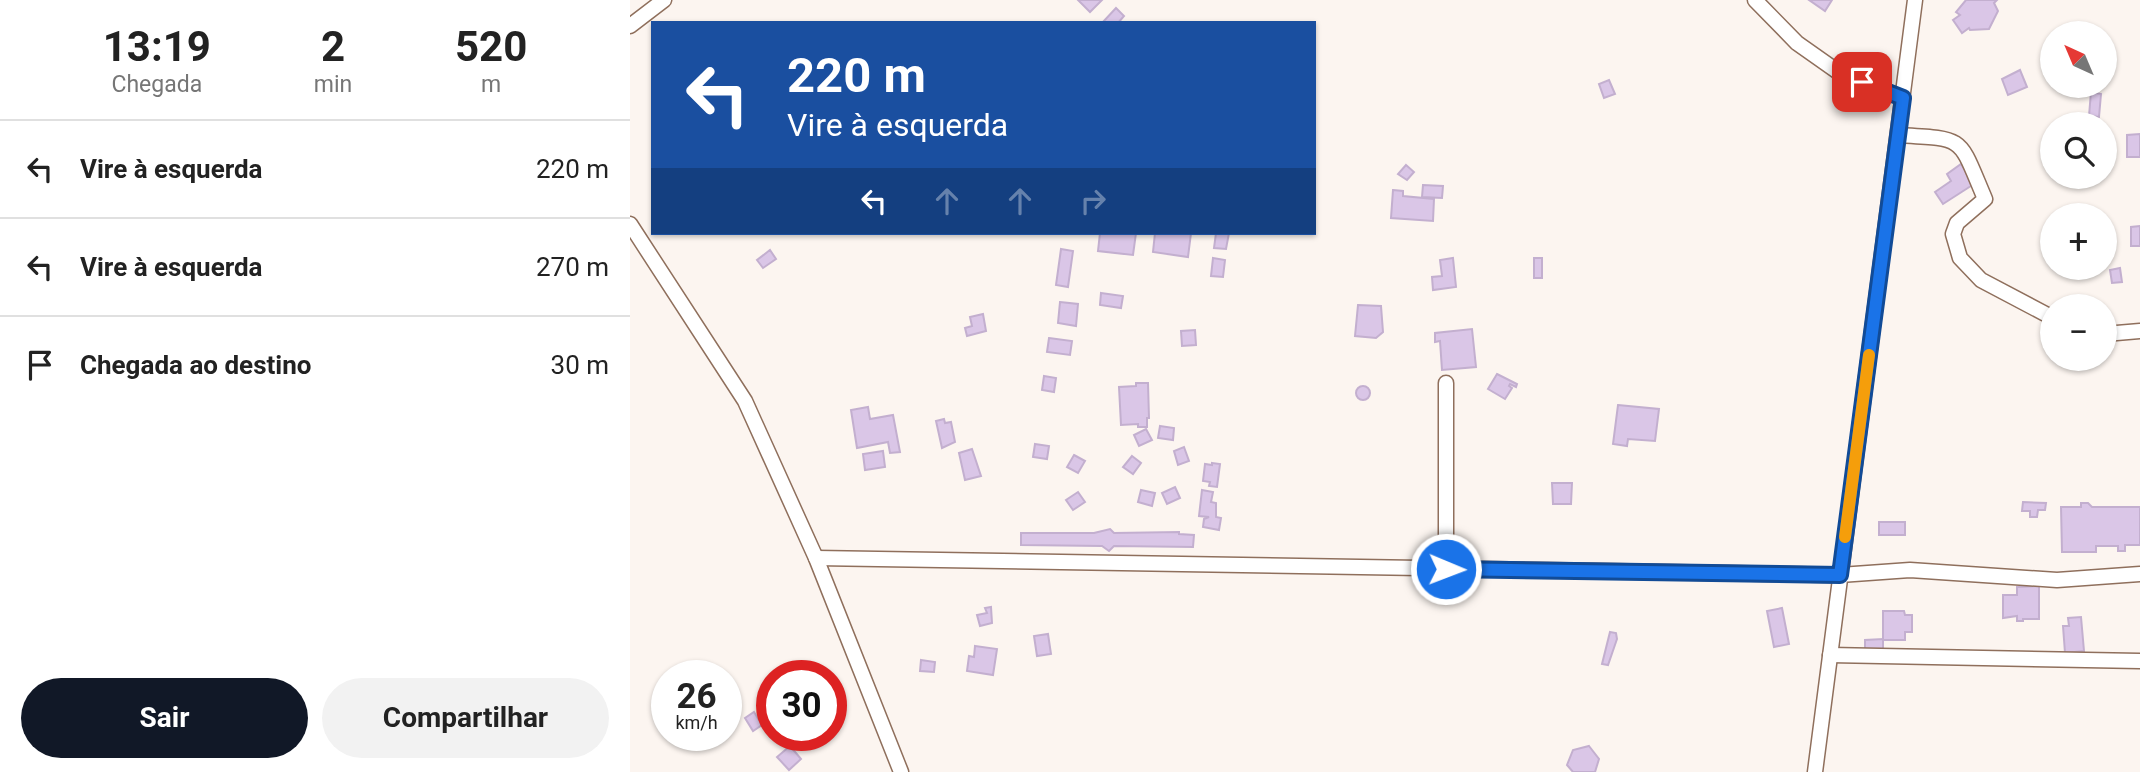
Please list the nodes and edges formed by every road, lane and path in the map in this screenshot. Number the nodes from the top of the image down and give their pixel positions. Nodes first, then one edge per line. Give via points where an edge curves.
1 (664, 0) edge
2 (1755, 0) edge
3 (1915, 0) edge
4 (630, 26) edge
5 (1903, 98) junction
6 (1898, 135) junction
7 (630, 224) edge
8 (2040, 311) edge
9 (2140, 331) edge
10 (2117, 333) edge
11 (1446, 383) dead end
12 (816, 558) junction
13 (1446, 569) junction
14 (2140, 574) edge
15 (1840, 575) junction
16 (1830, 655) junction
17 (2140, 661) edge
18 (901, 772) edge
19 (1815, 772) edge

1 - 4 street
2 - 5 street via 1797,43 1841,74
3 - 5 street
5 - 6 street
6 - 8 street via 1943,137 1964,149 1985,198 1957,223 1953,234 1960,258 1980,281
6 - 15 street
7 - 12 street via 745,401
9 - 10 street
11 - 13 street
12 - 13 street
12 - 18 street
13 - 15 street
14 - 15 street via 2057,580 1910,570
15 - 16 street
16 - 17 street
16 - 19 street

